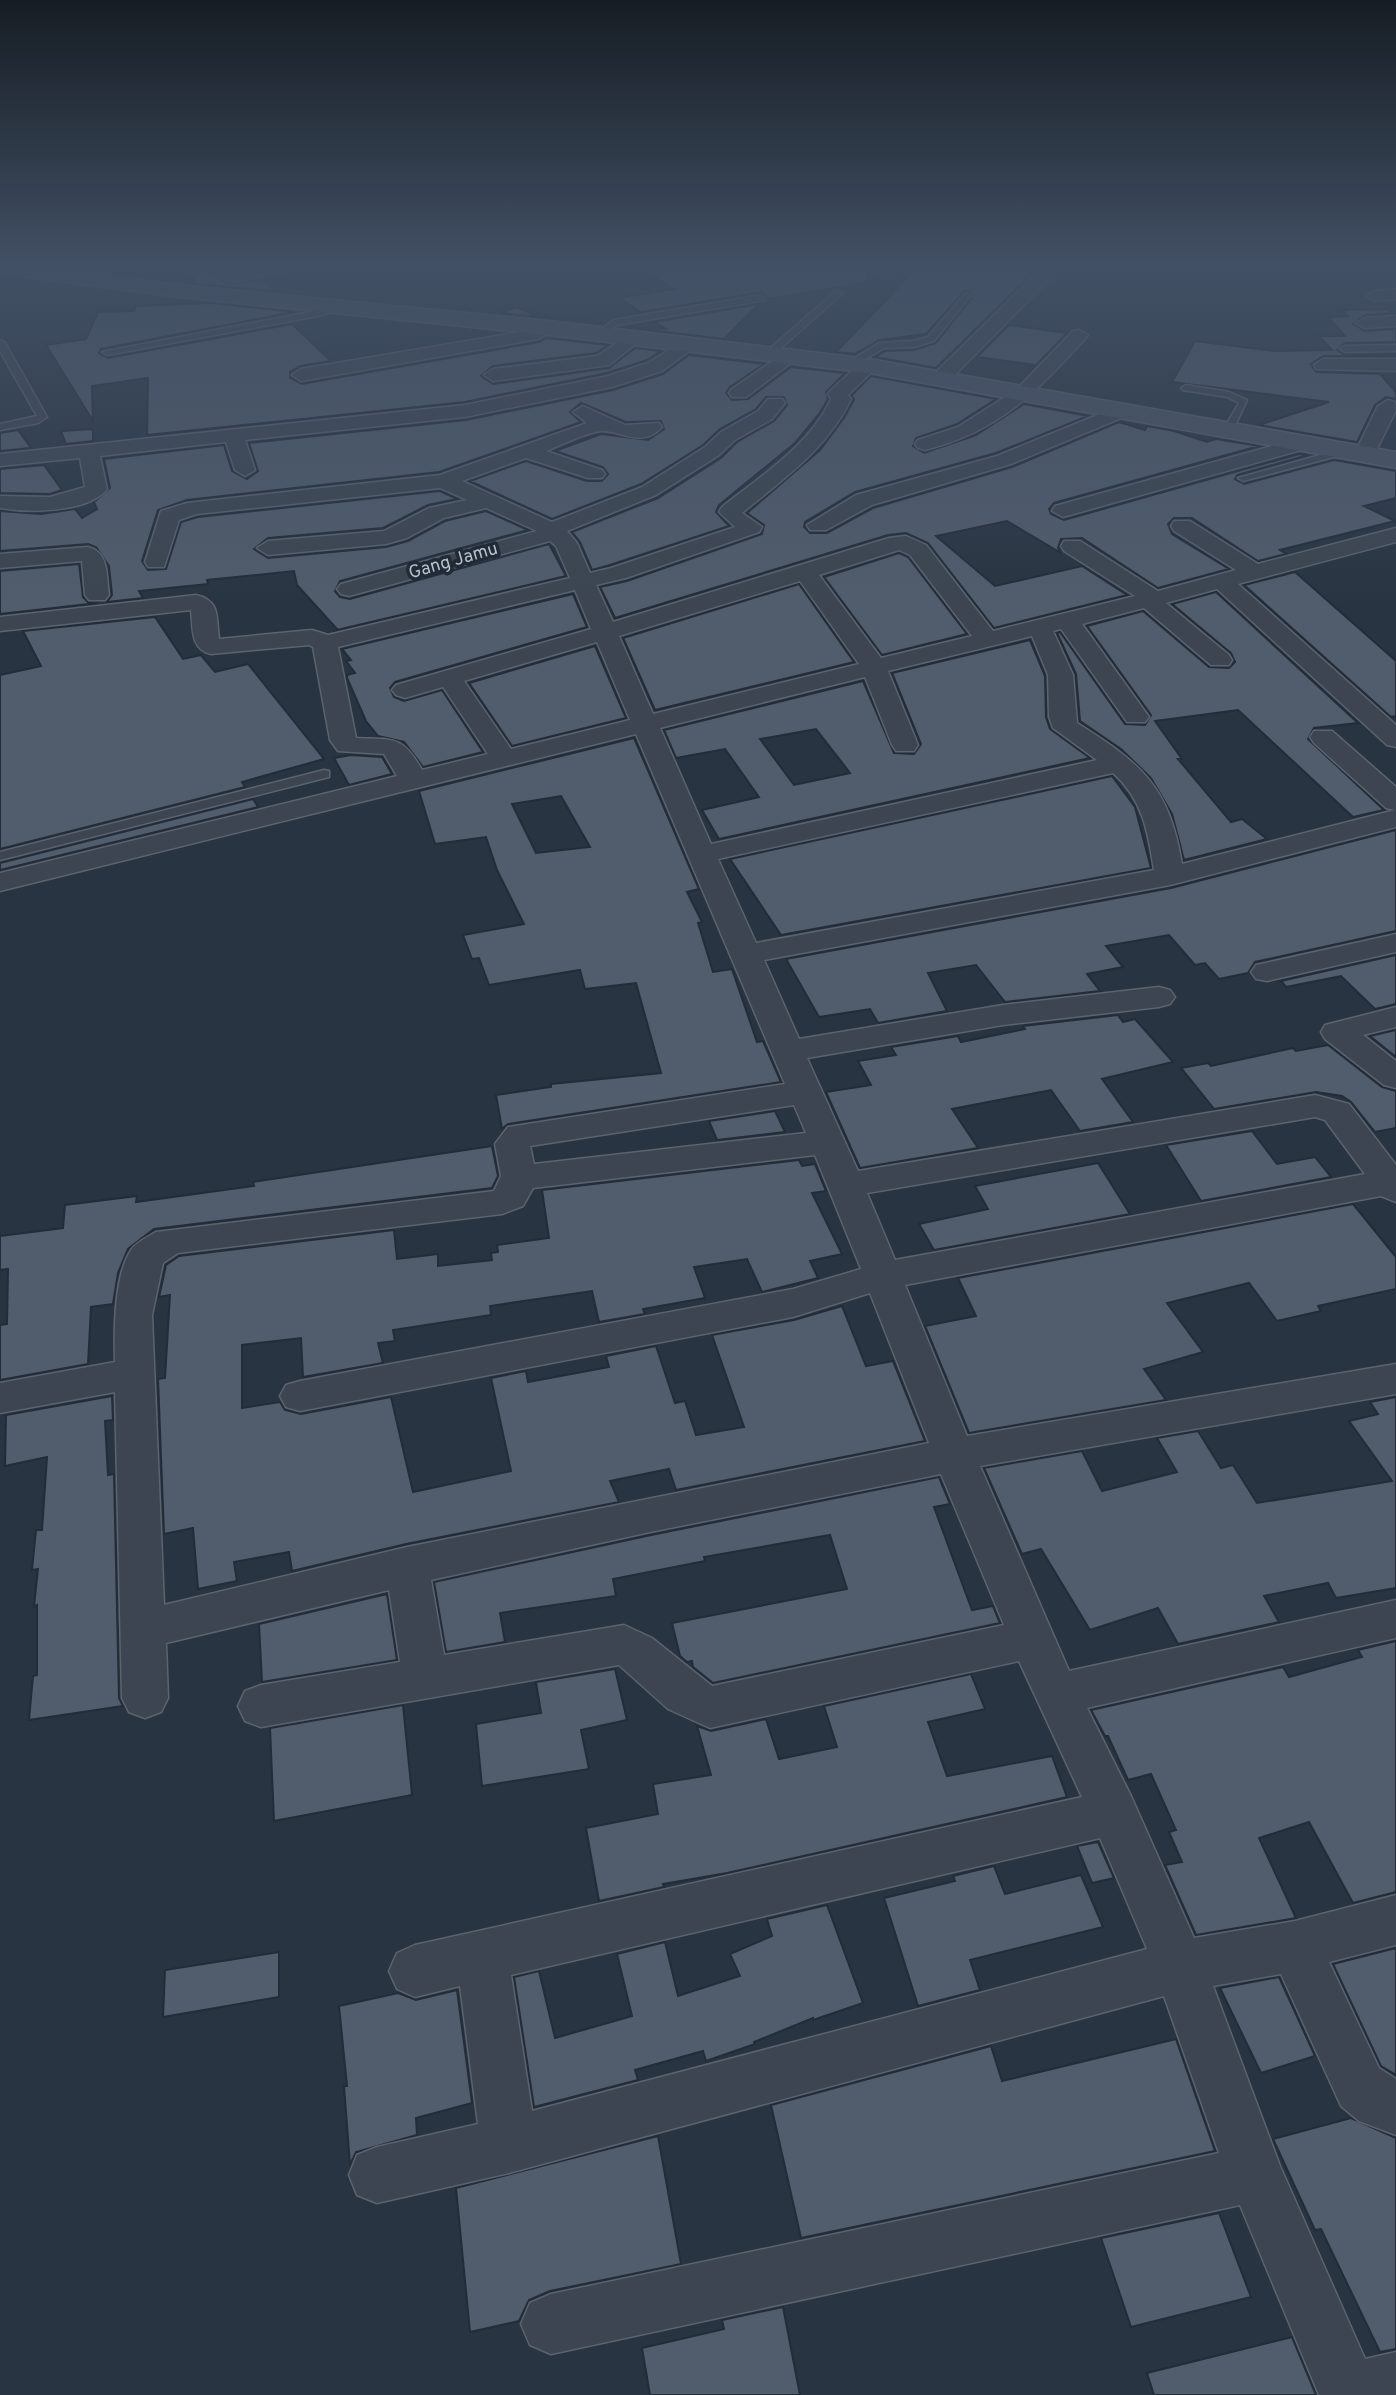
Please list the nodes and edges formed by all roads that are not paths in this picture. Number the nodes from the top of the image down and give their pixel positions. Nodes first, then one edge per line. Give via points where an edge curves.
1 (18, 380) edge
2 (616, 380) edge
3 (753, 380) edge
4 (849, 380) edge
5 (944, 380) edge
6 (1037, 380) edge
7 (1186, 388) dead end
8 (739, 393) dead end
9 (552, 394) junction
10 (1023, 394) junction
11 (775, 403) dead end
12 (1388, 406) dead end
13 (1119, 412) junction
14 (603, 424) junction
15 (0, 427) edge
16 (652, 427) dead end
17 (1228, 430) junction
18 (234, 437) junction
19 (925, 444) dead end
20 (1301, 444) junction
21 (525, 451) junction
22 (89, 453) junction
23 (1354, 453) junction
24 (0, 460) edge
25 (1396, 460) edge
26 (245, 470) dead end
27 (595, 474) dead end
28 (1243, 478) dead end
29 (443, 481) junction
30 (490, 501) junction
31 (0, 502) edge
32 (1063, 511) dead end
33 (794, 512) dead end
34 (818, 525) junction
35 (1182, 526) dead end
36 (554, 532) junction
37 (1396, 535) edge
38 (1072, 546) dead end
39 (268, 548) dead end
40 (867, 552) junction
41 (0, 561) edge
42 (156, 562) dead end
43 (805, 572) junction
44 (1254, 572) junction
45 (583, 581) junction
46 (1222, 581) junction
47 (349, 589) dead end
48 (97, 595) dead end
49 (1151, 599) junction
50 (1066, 619) junction
51 (0, 624) edge
52 (1039, 626) junction
53 (606, 633) junction
54 (987, 640) junction
55 (325, 643) junction
56 (1220, 660) dead end
57 (873, 665) junction
58 (450, 679) junction
59 (405, 690) dead end
60 (1136, 717) dead end
61 (645, 723) junction
62 (1323, 737) dead end
63 (1396, 739) edge
64 (905, 745) dead end
65 (504, 758) junction
66 (1120, 763) junction
67 (1396, 769) edge
68 (324, 774) dead end
69 (1365, 775) junction
70 (413, 780) junction
71 (1396, 802) edge
72 (1396, 818) edge
73 (703, 854) junction
74 (0, 856) edge
75 (1170, 876) junction
76 (0, 882) edge
77 (1396, 943) edge
78 (748, 954) junction
79 (1267, 972) dead end
80 (1159, 997) dead end
81 (1396, 1017) edge
82 (789, 1051) junction
83 (1396, 1077) edge
84 (806, 1092) junction
85 (828, 1142) junction
86 (519, 1179) junction
87 (846, 1185) junction
88 (1393, 1186) edge
89 (885, 1275) junction
90 (134, 1374) junction
91 (1396, 1379) edge
92 (300, 1396) dead end
93 (0, 1398) edge
94 (954, 1454) junction
95 (407, 1565) junction
96 (1396, 1619) edge
97 (145, 1629) junction
98 (1034, 1638) junction
99 (425, 1678) junction
100 (1056, 1694) junction
101 (145, 1698) dead end
102 (261, 1706) dead end
103 (1114, 1812) junction
104 (1396, 1920) edge
105 (1295, 1946) junction
106 (482, 1956) junction
107 (1180, 1966) junction
108 (415, 1971) dead end
109 (1396, 2107) edge
110 (509, 2145) junction
111 (1255, 2174) junction
112 (377, 2175) dead end
113 (551, 2324) dead end
114 (1365, 2390) edge

1 - 15 lane via 42,417
2 - 9 street
3 - 8 street
4 - 45 street via 838,394 841,399 832,419 730,512 751,527
5 - 10 street
6 - 10 street
7 - 17 lane via 1244,402
9 - 14 street
9 - 18 street via 465,411
10 - 13 street
10 - 19 street via 965,431
11 - 36 street, Gang Jamu via 765,415 649,491
12 - 23 street
13 - 17 street
13 - 34 street via 1004,460 864,500
14 - 16 street via 634,434
14 - 21 street
17 - 20 street
18 - 22 street
18 - 26 street
20 - 23 street
20 - 32 street
21 - 27 street
21 - 29 street
22 - 24 street
22 - 31 street via 93,493 27,505
23 - 25 street
23 - 28 lane
29 - 30 street
29 - 42 street via 195,508 169,516
30 - 36 street
30 - 39 street via 437,513 386,537
33 - 34 street
34 - 40 street
35 - 44 street
36 - 45 street via 566,543
36 - 47 street, Gang Jamu
37 - 44 street
38 - 49 street
40 - 43 street
40 - 54 street via 897,543 912,546
41 - 48 street via 88,554 93,558
43 - 53 street
43 - 57 street
44 - 46 street
45 - 53 street
45 - 55 street
46 - 49 street
46 - 63 street
49 - 50 street
49 - 56 street
50 - 52 street
50 - 60 street
51 - 55 street via 196,602 202,604 211,647 312,637
52 - 54 street
52 - 66 street via 1063,686 1061,720
53 - 58 street
53 - 61 street
54 - 57 street
55 - 70 street via 343,740 358,747 391,745
57 - 61 street
57 - 64 street
58 - 59 street
58 - 65 street
61 - 65 street
61 - 73 street
62 - 69 street
65 - 70 street
66 - 73 street
66 - 75 street via 1157,814
67 - 69 street
68 - 74 lane
69 - 71 street
70 - 76 street
72 - 75 street
73 - 78 street
75 - 78 street
77 - 79 street
78 - 82 street
80 - 82 street via 1003,1015
81 - 83 street via 1337,1032
82 - 84 street
84 - 85 street
84 - 86 street via 520,1135 512,1144
85 - 86 street
85 - 87 street
86 - 90 street via 502,1202 169,1241 157,1247 146,1256 133,1315
87 - 88 street via 1315,1106 1337,1112
87 - 89 street
88 - 89 street
89 - 92 street via 793,1303
89 - 94 street
90 - 93 street
90 - 97 street
91 - 94 street
94 - 95 street
94 - 98 street
95 - 97 street
95 - 99 street
96 - 100 street
97 - 101 street
98 - 99 street via 710,1707 677,1692 639,1652 624,1645
98 - 100 street
99 - 102 street
100 - 103 street
103 - 106 street
103 - 107 street
104 - 105 street
105 - 107 street
105 - 109 street via 1360,2087 1378,2102
106 - 108 street
106 - 110 street
107 - 110 street
107 - 111 street
110 - 112 street
111 - 113 street
111 - 114 street

